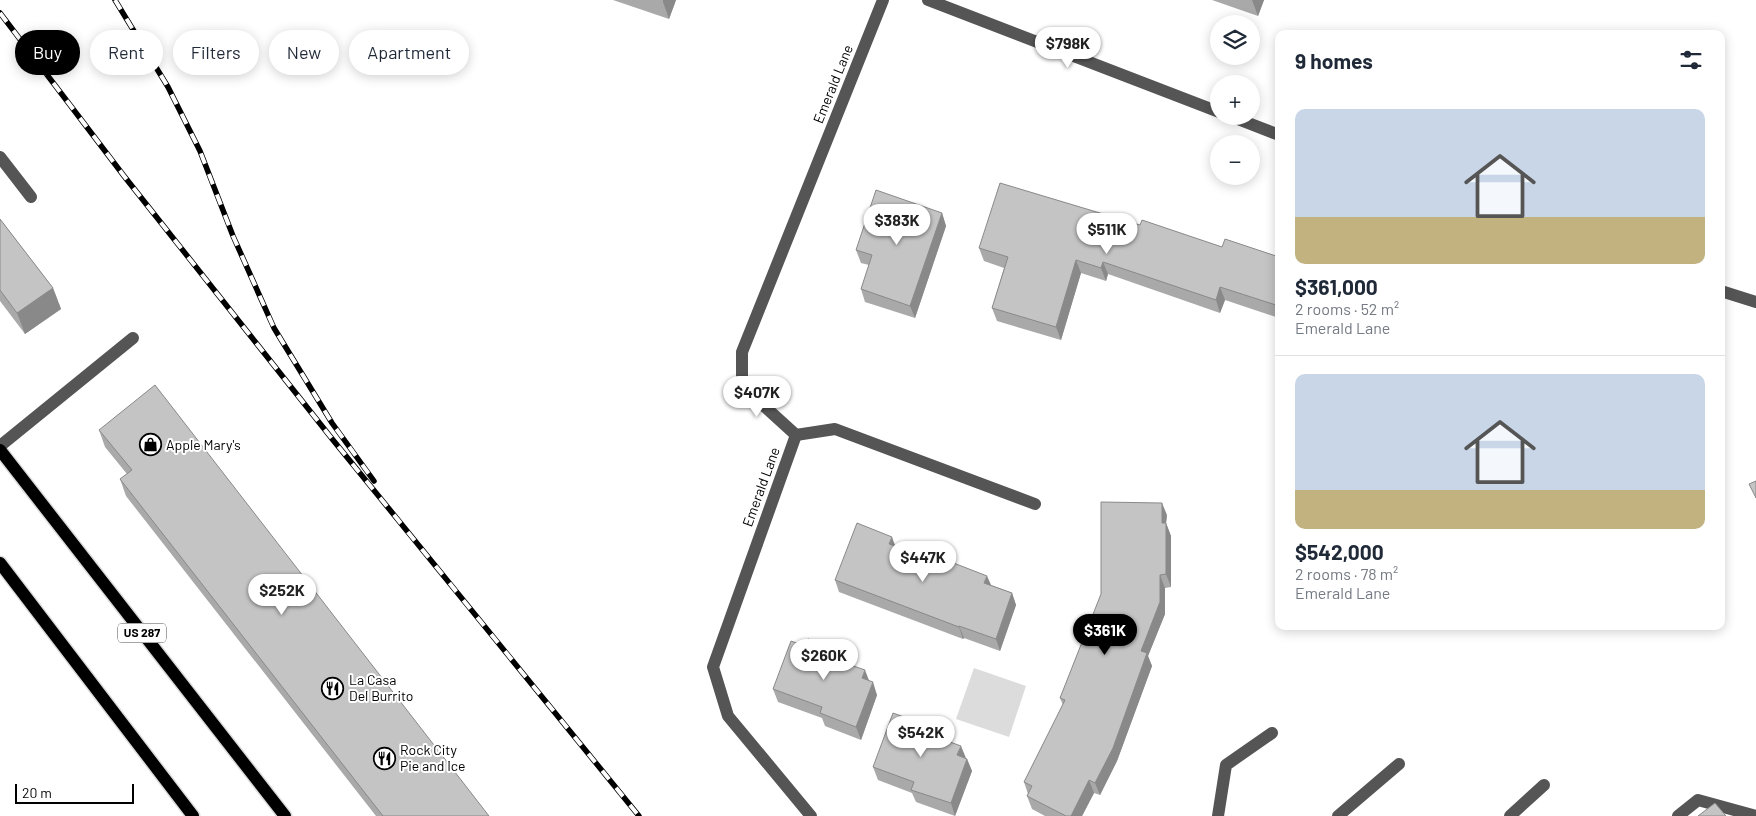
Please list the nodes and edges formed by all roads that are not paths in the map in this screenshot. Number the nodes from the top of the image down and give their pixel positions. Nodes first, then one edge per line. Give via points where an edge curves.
1 (883, 0) edge
2 (928, 0) edge
3 (1210, 109) edge
4 (1253, 125) edge
5 (1275, 133) edge
6 (0, 156) edge
7 (31, 197) dead end
8 (1725, 292) edge
9 (1756, 302) edge
10 (133, 338) dead end
11 (796, 435) junction
12 (0, 446) edge
13 (0, 450) edge
14 (1035, 504) dead end
15 (0, 563) edge
16 (1272, 733) dead end
17 (1399, 764) dead end
18 (1544, 785) dead end
19 (193, 816) edge
20 (285, 816) edge
21 (810, 816) edge
22 (1218, 816) edge
23 (1338, 816) edge
24 (1510, 816) edge
25 (1678, 816) edge
26 (1756, 816) edge

1 - 11 street, Emerald Lane via 742,352 742,386
2 - 3 street
4 - 5 street
6 - 7 street
8 - 9 street
10 - 12 street
11 - 14 street via 836,428
11 - 21 street, Emerald Lane via 713,667 728,716
13 - 20 main road, US 287
15 - 19 main road
16 - 22 street via 1226,766
17 - 23 street
18 - 24 street
25 - 26 street via 1698,800

